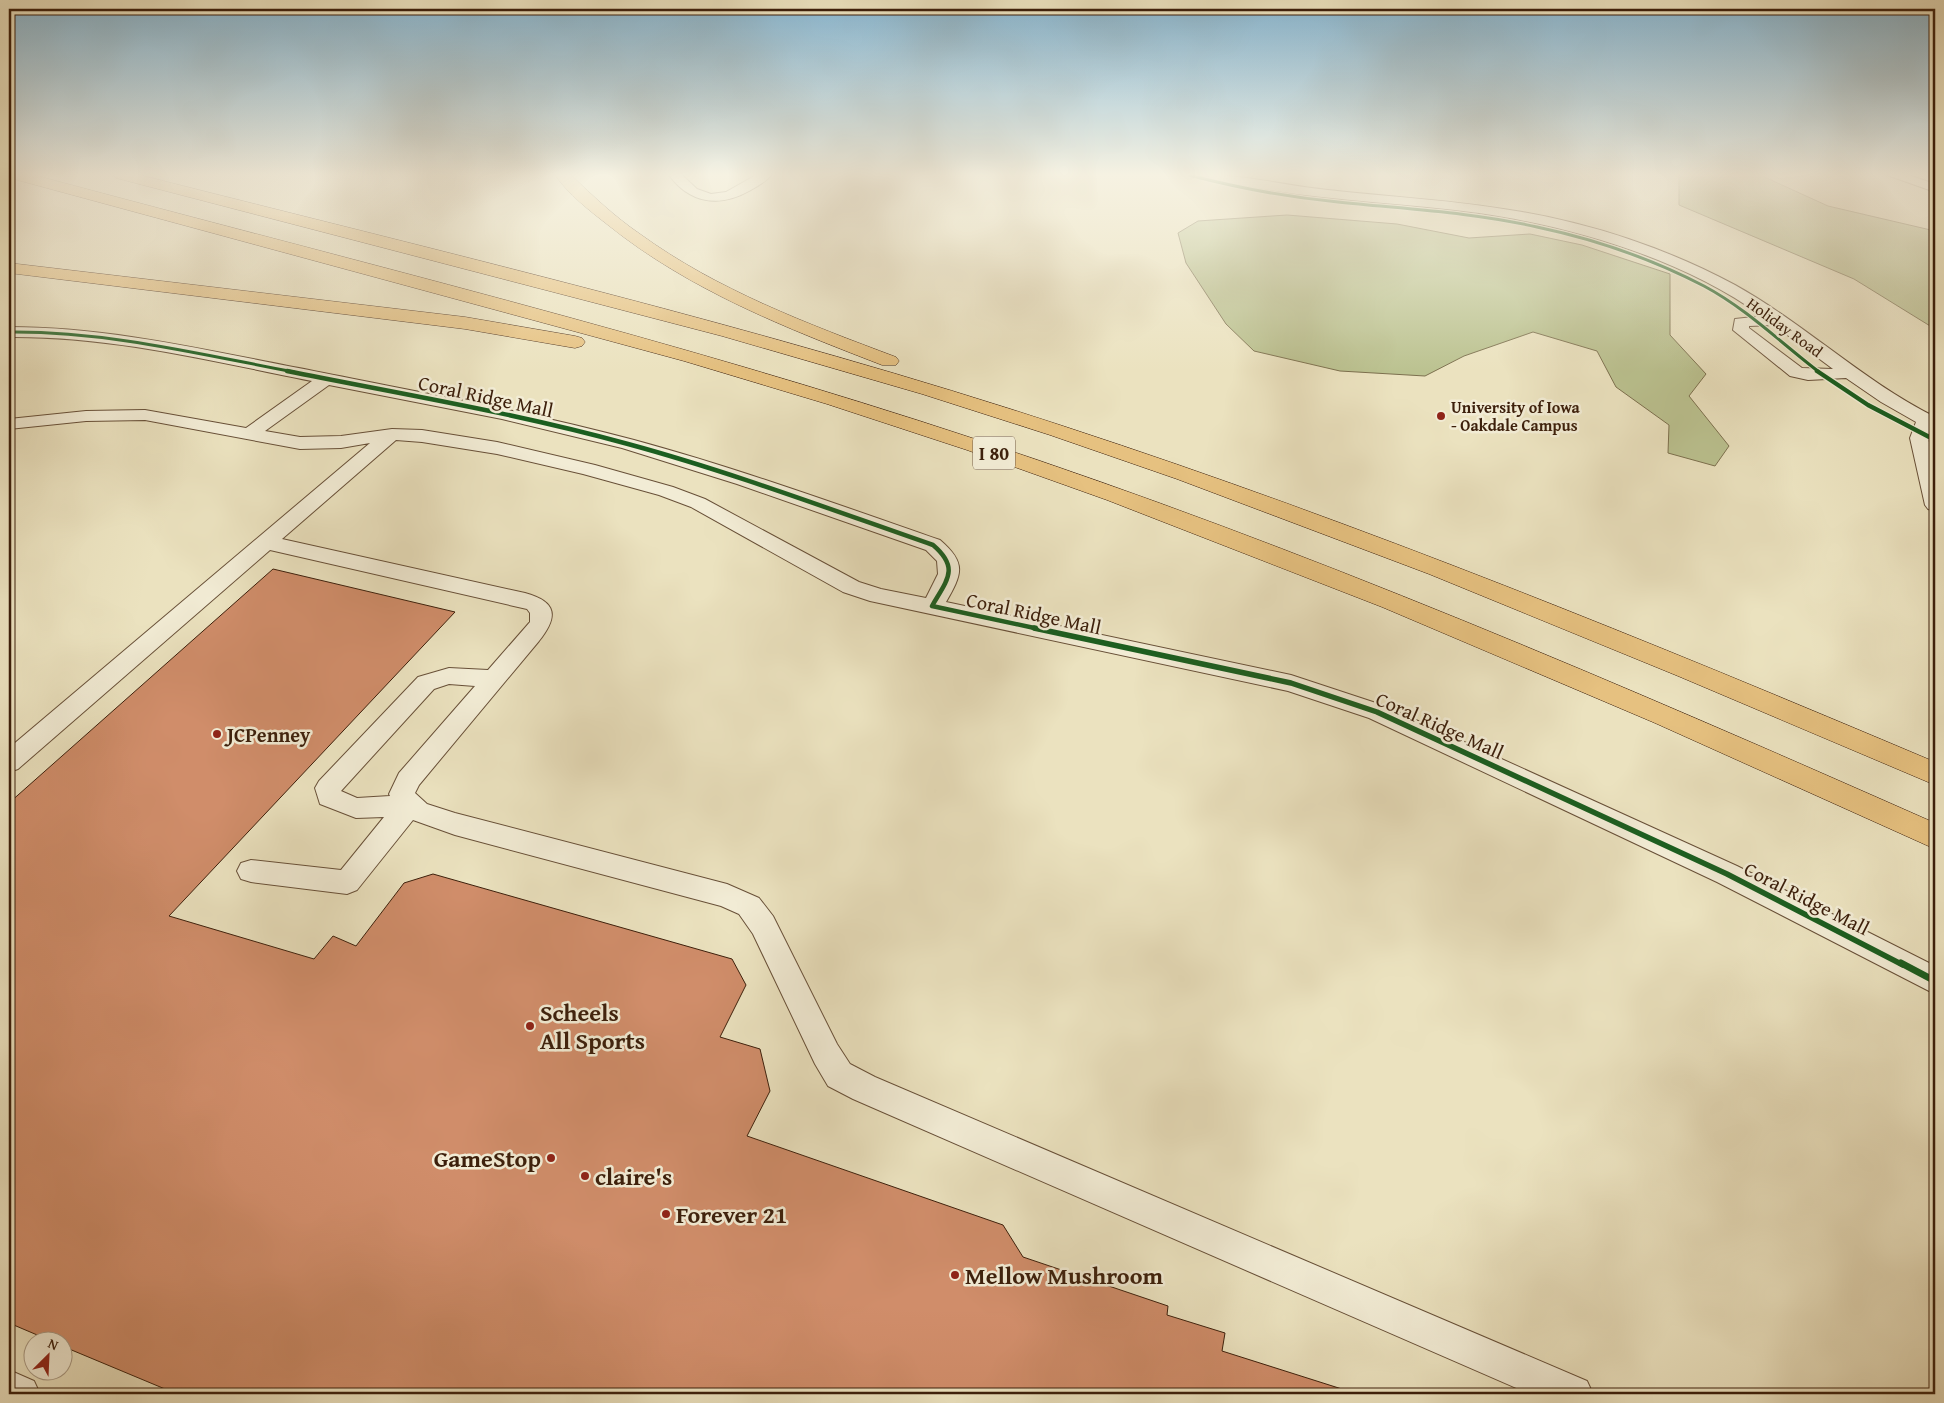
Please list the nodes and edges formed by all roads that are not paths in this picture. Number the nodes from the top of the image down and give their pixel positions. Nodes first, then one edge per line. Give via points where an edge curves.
1 (257, 240) edge
2 (373, 240) edge
3 (635, 240) edge
4 (1613, 240) edge
5 (9, 268) edge
6 (1776, 320) junction
7 (9, 332) edge
8 (1848, 373) junction
9 (326, 379) junction
10 (1931, 422) edge
11 (9, 424) edge
12 (249, 434) junction
13 (392, 434) junction
14 (971, 445) junction
15 (1232, 492) junction
16 (1935, 505) edge
17 (265, 542) junction
18 (932, 606) junction
19 (494, 679) junction
20 (9, 762) edge
21 (1935, 774) edge
22 (409, 806) junction
23 (1935, 837) edge
24 (251, 871) dead end
25 (1935, 981) edge
26 (9, 1389) edge
27 (21, 1394) edge
28 (1574, 1394) edge

1 - 14 highway, I 80 via 711,363
2 - 15 highway, I 80 via 783,347 1037,425
3 - 15 highway via 732,297 839,342
4 - 6 street, Holiday Road via 1702,275 1756,304
5 - 14 highway via 455,322 542,336 665,362
6 - 8 street, Holiday Road
6 - 8 street via 1741,322 1740,330 1796,372 1808,375
7 - 9 street, Coral Ridge Mall via 119,338
8 - 10 street, Holiday Road via 1897,405
9 - 12 street
9 - 18 street, Coral Ridge Mall via 528,419 628,444 730,475 933,545 949,562 951,572
10 - 16 street via 1919,438
11 - 12 street via 86,416 145,415
12 - 13 street via 320,443
13 - 17 lane
13 - 18 street via 497,448 666,491 698,503 851,587 878,596
14 - 23 highway, I 80 via 1137,503 1432,618 1666,716
15 - 21 highway, I 80 via 1714,679
17 - 19 street via 535,604 541,612 541,623
17 - 20 lane
18 - 25 street, Coral Ridge Mall via 1291,683 1340,698 1647,836
19 - 22 street via 408,780 402,794
19 - 22 street via 449,676 426,683 328,788 329,797 356,808
22 - 24 street via 347,882
22 - 28 street via 455,824 727,896 749,906 763,925 839,1075
26 - 27 street

